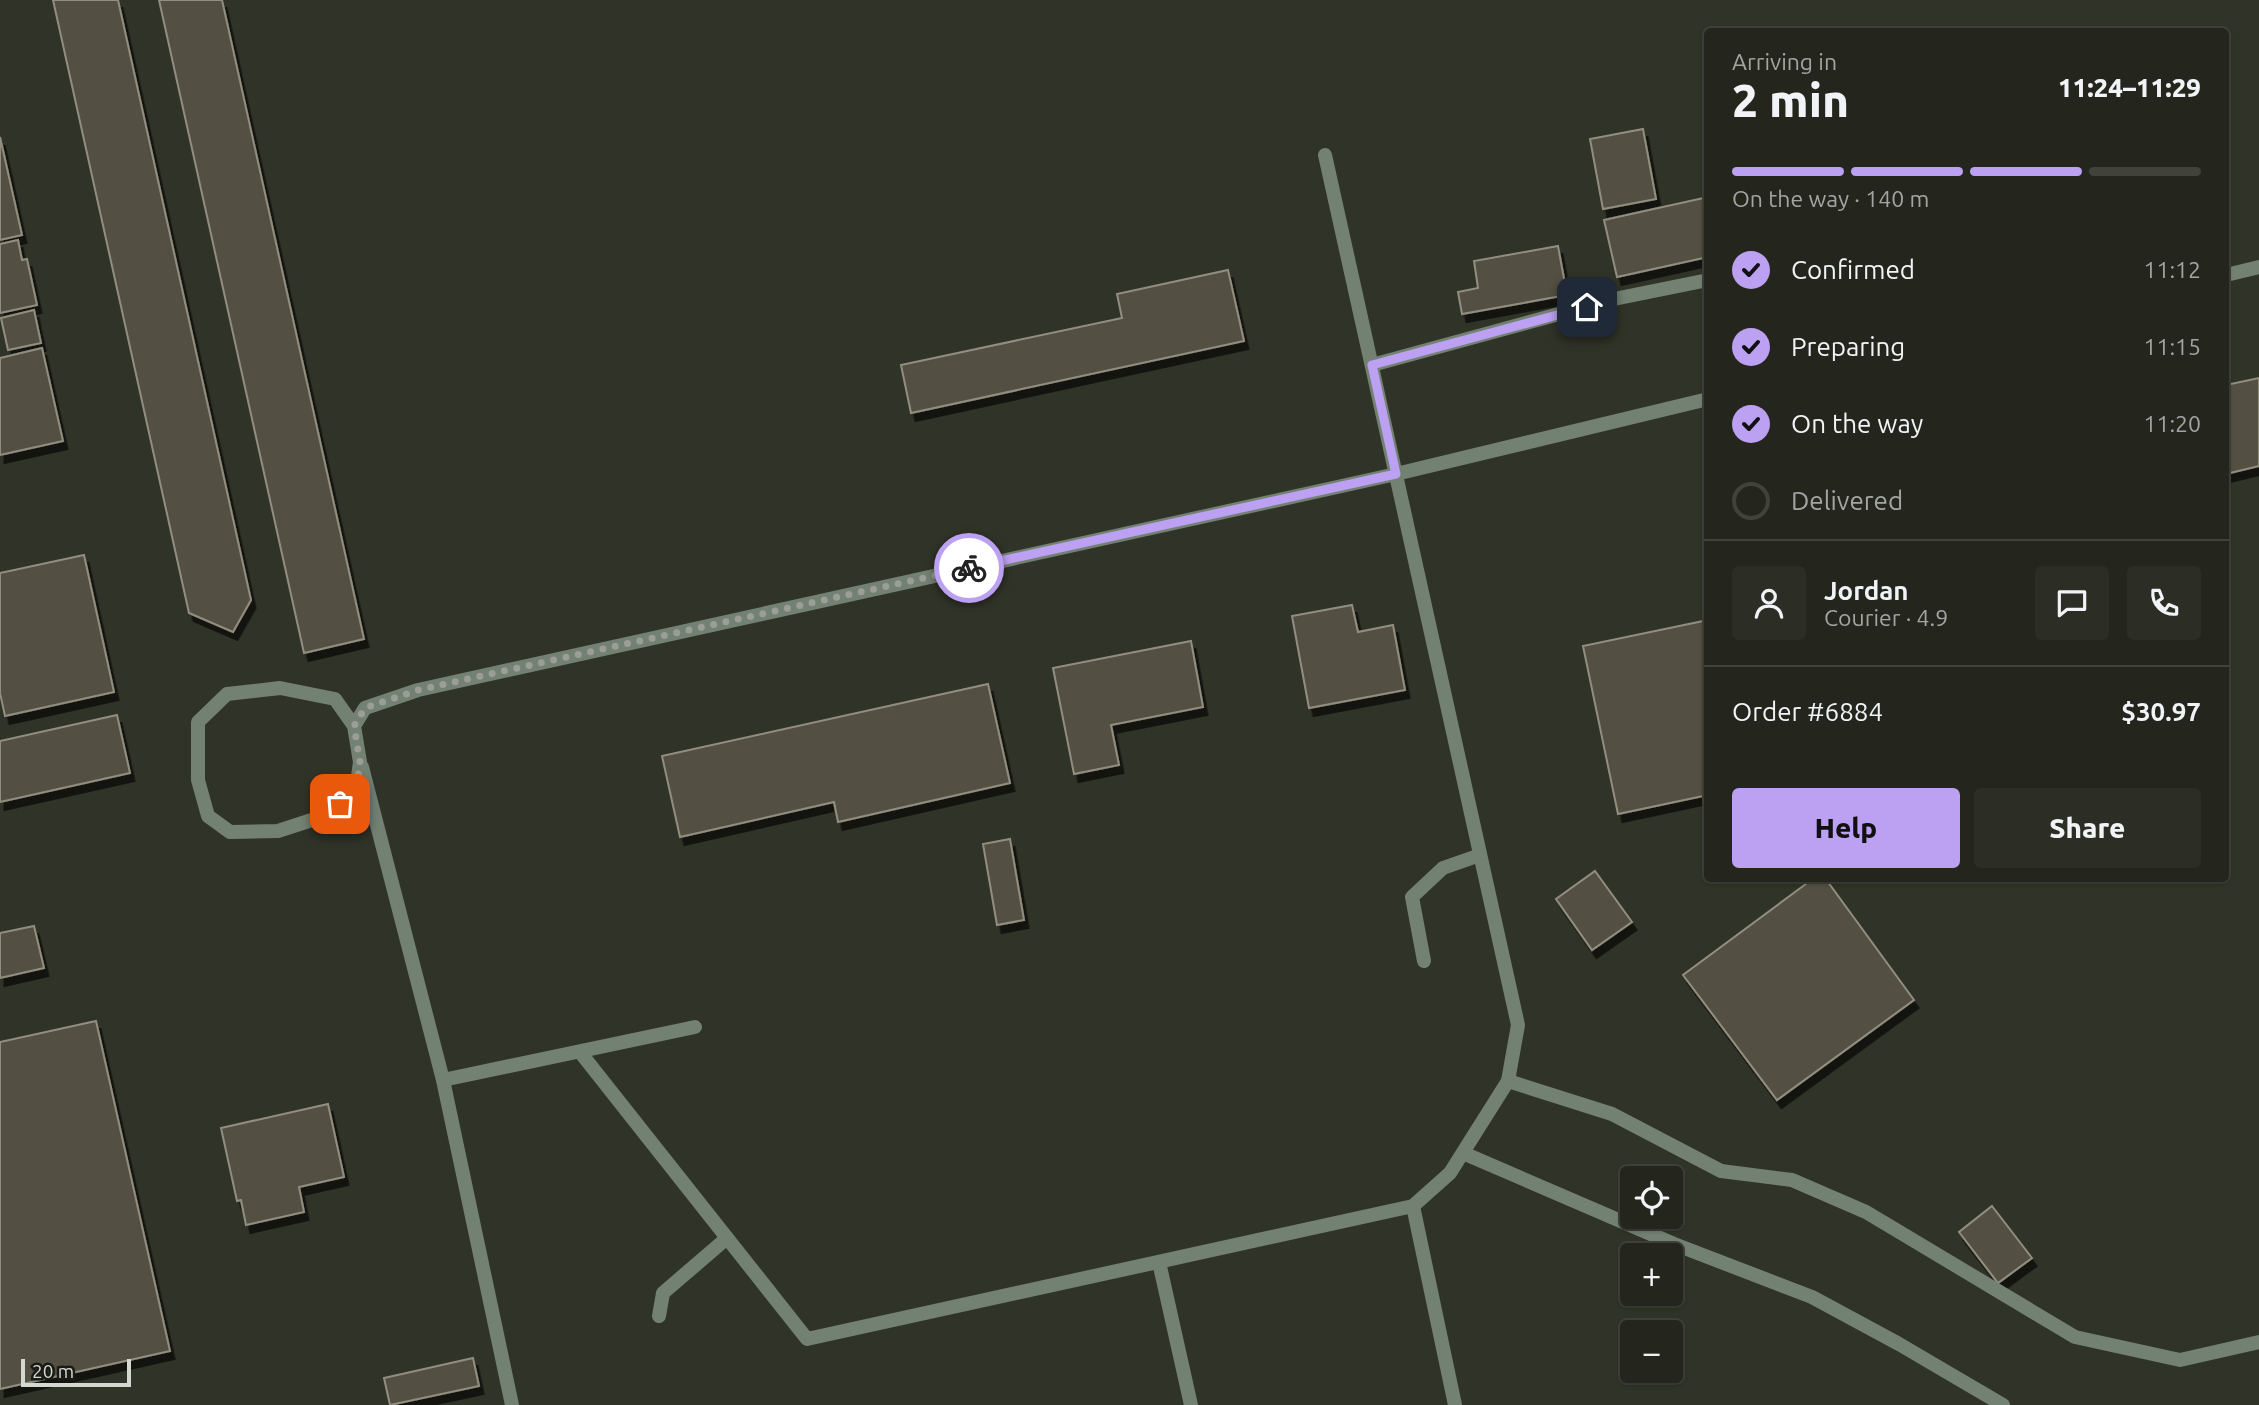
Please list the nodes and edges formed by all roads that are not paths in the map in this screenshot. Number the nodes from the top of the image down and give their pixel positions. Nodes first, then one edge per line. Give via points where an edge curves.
1 (1325, 155) dead end
2 (2259, 267) edge
3 (2229, 274) edge
4 (1704, 281) edge
5 (1372, 365) junction
6 (1704, 400) edge
7 (1396, 474) junction
8 (354, 726) junction
9 (360, 762) junction
10 (1480, 855) junction
11 (1424, 961) dead end
12 (695, 1027) dead end
13 (580, 1052) junction
14 (443, 1080) junction
15 (1508, 1080) junction
16 (1463, 1153) junction
17 (1413, 1206) junction
18 (727, 1238) junction
19 (1159, 1262) junction
20 (659, 1316) dead end
21 (2259, 1342) edge
22 (512, 1405) edge
23 (1191, 1405) edge
24 (1455, 1405) edge
25 (2003, 1405) edge

1 - 5 lane
2 - 3 lane
4 - 5 lane via 1614,299
5 - 7 lane
6 - 7 lane
7 - 8 lane via 418,690 365,708
7 - 10 lane
8 - 9 lane
8 - 9 lane via 335,699 280,688 227,694 198,722 198,780 208,816 230,832 278,831 324,816 356,791
9 - 14 lane
10 - 11 lane via 1443,868 1412,897
10 - 15 lane via 1518,1026
12 - 13 lane
13 - 14 lane
13 - 18 lane
14 - 22 lane
15 - 16 lane
15 - 21 lane via 1612,1114 1721,1171 1792,1180 1866,1212 2075,1337 2180,1360
16 - 17 lane via 1450,1173
16 - 25 lane via 1674,1244 1812,1297
17 - 19 lane
17 - 24 lane
18 - 19 lane via 807,1339
18 - 20 lane via 663,1293
19 - 23 lane

